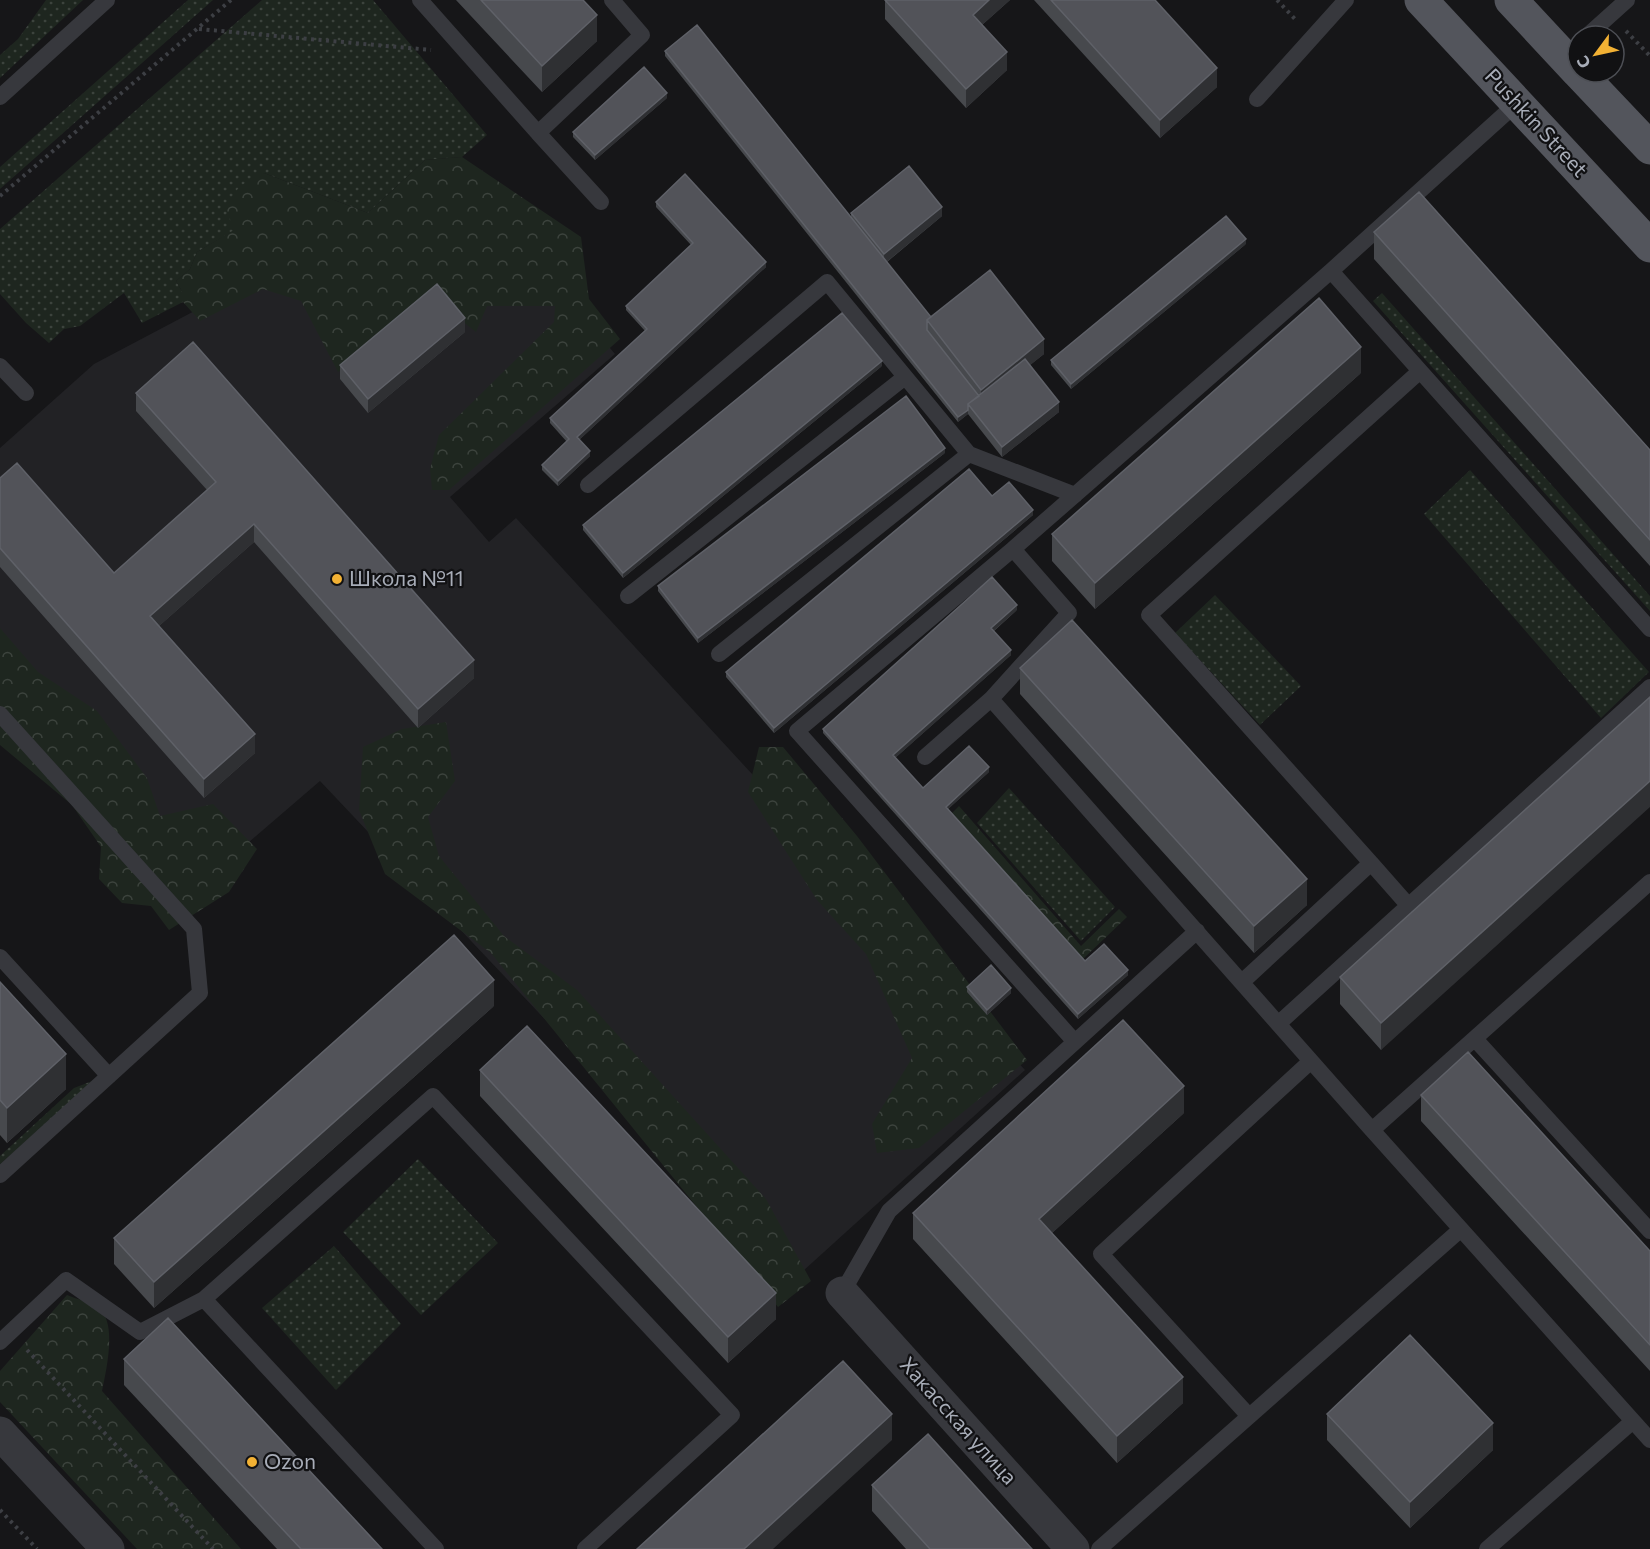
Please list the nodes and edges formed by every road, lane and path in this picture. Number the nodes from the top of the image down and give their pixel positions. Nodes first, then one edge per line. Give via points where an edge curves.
1 (107, 0) edge
2 (231, 0) edge
3 (420, 0) edge
4 (612, 0) edge
5 (1346, 0) edge
6 (1421, 0) edge
7 (1511, 0) edge
8 (1627, 0) edge
9 (1606, 24) edge
10 (199, 29) junction
11 (1566, 47) edge
12 (467, 53) junction
13 (1599, 84) edge
14 (0, 97) edge
15 (1257, 99) dead end
16 (1517, 103) junction
17 (538, 133) junction
18 (1650, 148) edge
19 (0, 196) edge
20 (601, 202) dead end
21 (1650, 246) edge
22 (1331, 271) junction
23 (0, 366) edge
24 (1419, 372) junction
25 (905, 377) junction
26 (26, 393) dead end
27 (969, 454) junction
28 (588, 485) dead end
29 (1075, 495) junction
30 (1013, 549) junction
31 (628, 596) dead end
32 (1650, 629) edge
33 (719, 654) dead end
34 (1650, 687) edge
35 (991, 699) junction
36 (0, 714) edge
37 (925, 757) dead end
38 (1371, 863) junction
39 (1650, 882) edge
40 (1408, 905) junction
41 (1197, 931) junction
42 (0, 957) edge
43 (1242, 982) junction
44 (1278, 1024) junction
45 (1475, 1039) junction
46 (1075, 1042) junction
47 (1311, 1061) junction
48 (109, 1076) junction
49 (1372, 1130) junction
50 (0, 1175) edge
51 (1460, 1230) junction
52 (1650, 1231) edge
53 (842, 1293) joint
54 (204, 1299) junction
55 (5, 1337) edge
56 (1249, 1416) junction
57 (1633, 1421) junction
58 (0, 1433) edge
59 (1650, 1440) edge
60 (0, 1510) edge
61 (37, 1549) edge
62 (108, 1549) edge
63 (213, 1549) edge
64 (436, 1549) edge
65 (585, 1549) edge
66 (1073, 1549) edge
67 (1099, 1549) edge
68 (1487, 1549) edge

1 - 14 lane
2 - 10 path
3 - 12 lane
4 - 17 lane via 642,35
5 - 15 lane
6 - 16 main road, Pushkin Street
7 - 11 main road
8 - 9 lane
10 - 12 path
10 - 19 path
12 - 17 lane
13 - 18 main road
16 - 21 main road, Pushkin Street
16 - 22 lane
17 - 20 lane
22 - 24 lane
22 - 29 lane
23 - 26 lane
24 - 32 lane
24 - 38 lane via 1149,615
25 - 27 lane
25 - 28 lane via 827,282
25 - 31 lane
27 - 29 lane
27 - 33 lane
29 - 30 lane
30 - 35 lane via 1069,613
30 - 46 lane via 797,731
34 - 40 lane
35 - 37 lane
35 - 41 lane
36 - 48 lane via 194,929 200,993
38 - 40 lane
38 - 43 lane
39 - 45 lane
40 - 44 lane
41 - 43 lane
41 - 46 lane
42 - 48 lane
43 - 44 lane
44 - 47 lane
45 - 49 lane
45 - 52 lane
46 - 53 lane via 889,1211
47 - 49 lane
47 - 56 lane via 1101,1254
48 - 50 lane
49 - 51 lane
51 - 56 lane
51 - 57 lane
53 - 66 street, Хакасская улица
54 - 55 lane via 140,1332 66,1280
54 - 64 lane
54 - 65 lane via 432,1096 732,1414
55 - 63 path
56 - 67 lane
57 - 59 lane
57 - 68 lane
58 - 62 street
60 - 61 path

